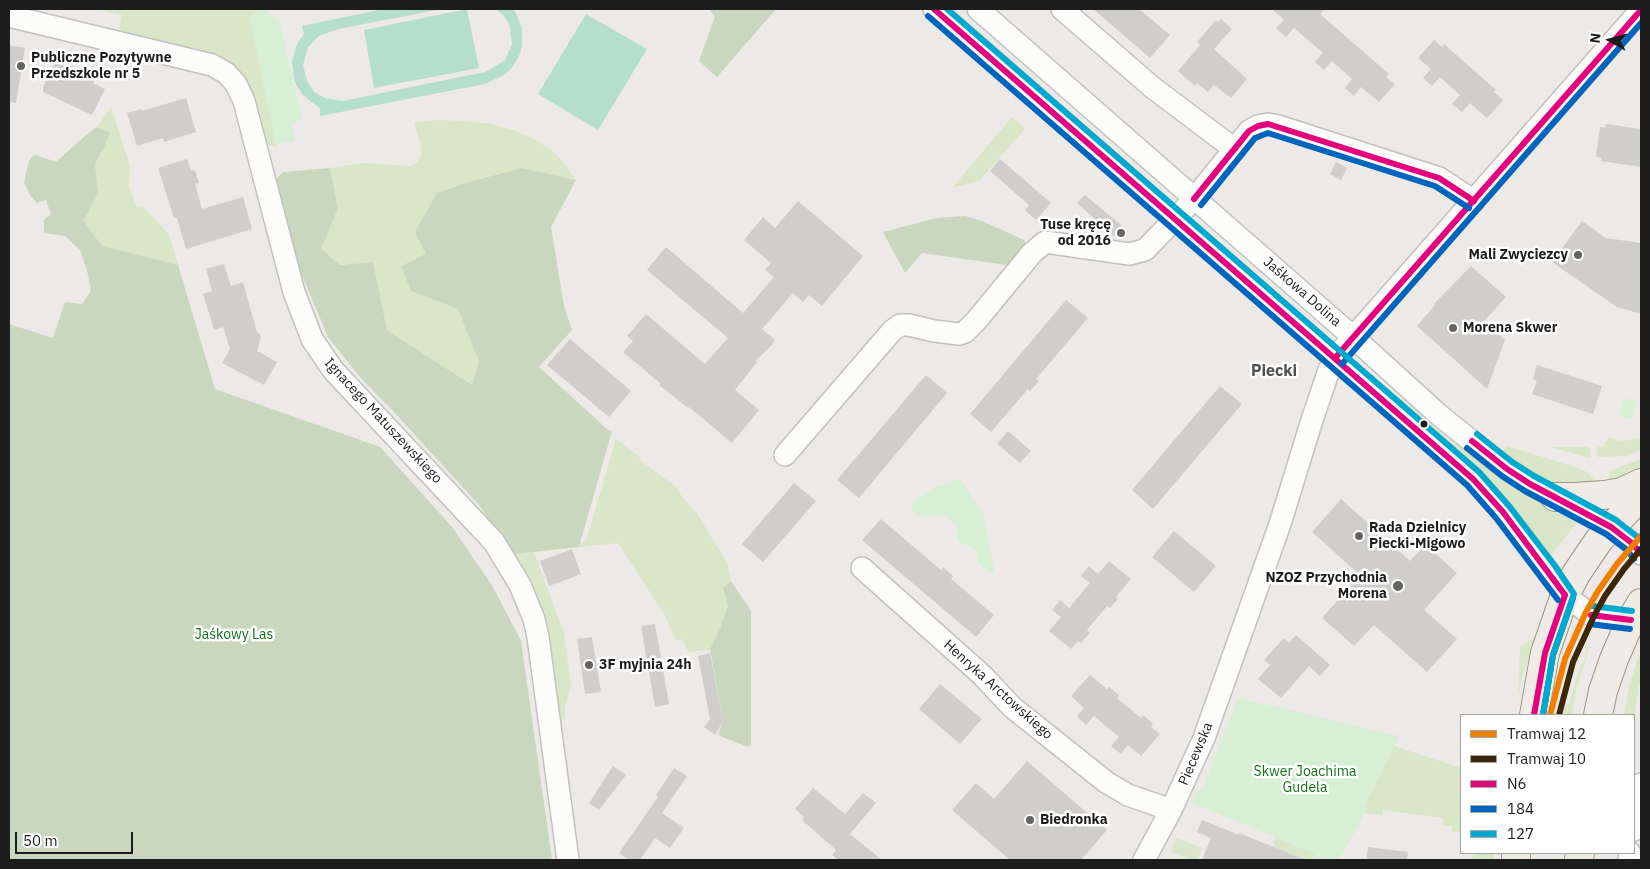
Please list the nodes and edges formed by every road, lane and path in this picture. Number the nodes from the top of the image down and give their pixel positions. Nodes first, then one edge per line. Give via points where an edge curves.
1 (934, 9) edge
2 (978, 9) edge
3 (1066, 10) edge
4 (1641, 10) edge
5 (9, 16) edge
6 (1234, 149) junction
7 (1194, 199) junction
8 (1474, 201) junction
9 (1175, 220) junction
10 (1353, 337) junction
11 (1335, 358) junction
12 (785, 455) dead end
13 (1641, 483) edge
14 (1641, 496) edge
15 (1555, 497) junction
16 (1611, 527) junction
17 (1641, 554) edge
18 (862, 568) dead end
19 (1565, 595) junction
20 (1636, 611) edge
21 (1534, 714) edge
22 (1598, 714) edge
23 (1641, 784) edge
24 (1171, 810) junction
25 (1635, 823) edge
26 (568, 860) edge
27 (1144, 860) edge

1 - 9 street, Jaśkowa Dolina
2 - 7 street, Jaśkowa Dolina
3 - 6 street via 1152,88
4 - 8 street, Piecewska
5 - 26 street, Ignacego Matuszewskiego via 212,65 236,84 244,102 294,292 312,340 333,370 494,542 520,585 538,637
6 - 7 street
6 - 8 street via 1249,131 1268,124 1439,178
7 - 9 street
7 - 10 street, Jaśkowa Dolina
8 - 10 street, Piecewska
9 - 11 street, Jaśkowa Dolina
9 - 12 street via 1145,250 1137,253 1045,242 965,332 959,334 900,326 892,331
10 - 11 street, Piecewska
10 - 15 street, Jaśkowa Dolina via 1492,457
11 - 19 street, Jaśkowa Dolina via 1473,479 1503,512
11 - 24 street, Piecewska via 1207,729
13 - 15 main road via 1622,492 1604,495
14 - 16 main road
15 - 16 street, Jaśkowa Dolina
16 - 17 street, Jaśkowa Dolina
16 - 19 main road via 1589,553
18 - 24 street, Henryka Arctowskiego via 982,675 1012,707 1106,782 1128,795
19 - 20 street, Jaśkowa Dolina via 1591,615
19 - 21 main road via 1545,653
20 - 22 main road via 1614,659
23 - 25 street
24 - 27 street, Piecewska

